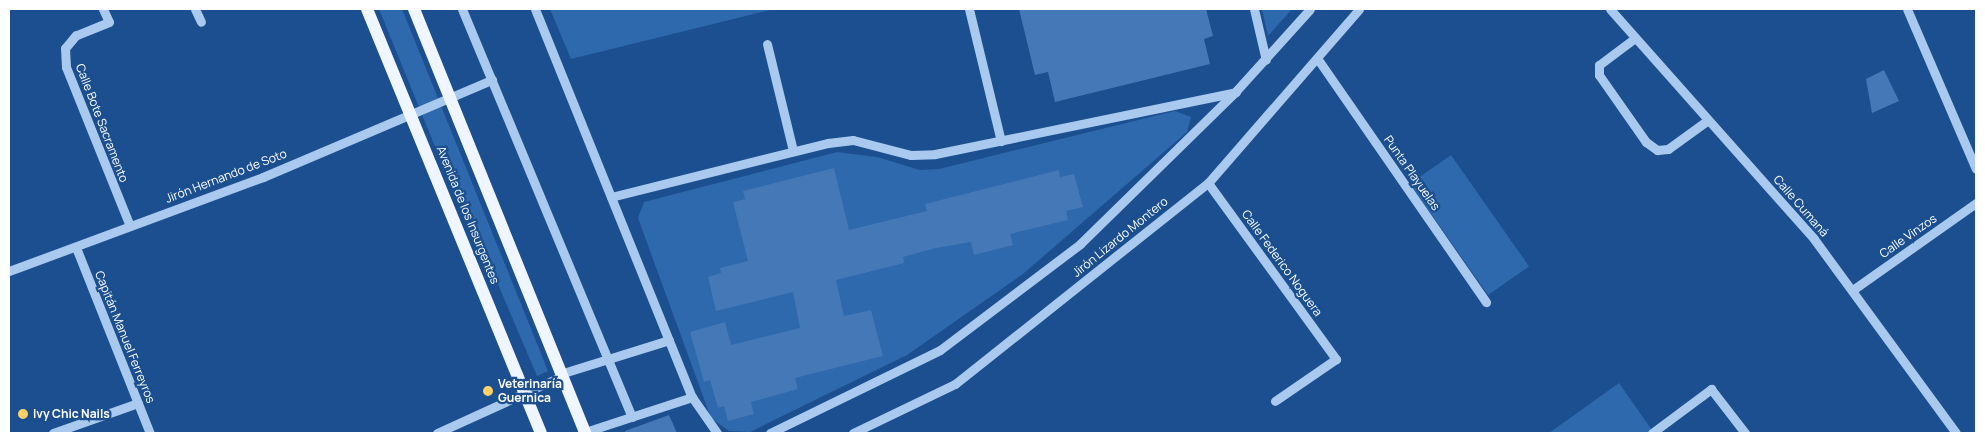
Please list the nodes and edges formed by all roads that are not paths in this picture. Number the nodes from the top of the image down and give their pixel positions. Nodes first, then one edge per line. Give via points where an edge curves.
1 (104, 9) edge
2 (195, 9) edge
3 (367, 9) edge
4 (414, 9) edge
5 (462, 9) edge
6 (535, 9) edge
7 (969, 9) edge
8 (1254, 9) edge
9 (1310, 9) edge
10 (1359, 9) edge
11 (1610, 9) edge
12 (1907, 9) edge
13 (201, 22) dead end
14 (1635, 38) junction
15 (766, 44) dead end
16 (1317, 58) junction
17 (1266, 60) junction
18 (492, 80) junction
19 (1236, 92) junction
20 (450, 97) junction
21 (412, 113) junction
22 (1708, 120) junction
23 (1001, 141) junction
24 (793, 152) junction
25 (1976, 168) edge
26 (1208, 183) junction
27 (612, 197) junction
28 (1976, 203) edge
29 (130, 226) junction
30 (77, 250) junction
31 (9, 271) edge
32 (1854, 289) junction
33 (1486, 302) dead end
34 (669, 340) junction
35 (608, 359) junction
36 (560, 376) junction
37 (524, 392) junction
38 (692, 397) junction
39 (1275, 400) dead end
40 (138, 403) junction
41 (632, 417) junction
42 (53, 433) edge
43 (150, 433) edge
44 (437, 433) edge
45 (541, 433) edge
46 (584, 433) edge
47 (717, 433) edge
48 (770, 433) edge
49 (853, 433) edge
50 (1652, 433) edge
51 (1745, 433) edge
52 (1956, 433) edge

1 - 29 street, Calle Bote Sacramento via 109,22 76,35 65,48 66,67
2 - 13 street
3 - 21 main road, Avenida de los Insurgentes
4 - 20 main road, Avenida de los Insurgentes
5 - 18 street
6 - 27 street
7 - 23 street
8 - 17 street
9 - 17 street
10 - 16 street, Jirón Lizardo Montero
11 - 14 street, Calle Cumaná
12 - 25 street
14 - 22 street, Calle Cumaná
14 - 22 street via 1599,65 1599,75 1646,142 1657,150 1668,149
15 - 24 street
16 - 26 street, Jirón Lizardo Montero
16 - 33 street, Punta Playuelas
17 - 19 street
18 - 20 street, Jirón Hernando de Soto
18 - 35 street
19 - 23 street
19 - 48 street via 1080,244 940,350
20 - 21 street, Jirón Hernando de Soto
20 - 36 main road, Avenida de los Insurgentes
21 - 29 street, Jirón Hernando de Soto via 263,177
21 - 37 main road, Avenida de los Insurgentes
22 - 32 street, Calle Cumaná
23 - 24 street via 935,154 911,155 853,140
24 - 27 street
26 - 39 street, Calle Federico Noguera via 1336,359
26 - 49 street, Jirón Lizardo Montero via 955,384
27 - 34 street
28 - 32 street, Calle Vinzos
29 - 30 street, Jirón Hernando de Soto
30 - 31 street, Jirón Hernando de Soto
30 - 40 street, Capitán Manuel Ferreyros
32 - 52 street, Calle Cumaná
34 - 35 street
34 - 38 street
35 - 36 street
35 - 41 street
36 - 37 street
36 - 46 main road, Avenida de los Insurgentes
37 - 44 street
37 - 45 main road, Avenida de los Insurgentes
38 - 41 street
38 - 47 street
40 - 42 street
40 - 43 street, Capitán Manuel Ferreyros
41 - 46 street
50 - 51 street via 1711,389

